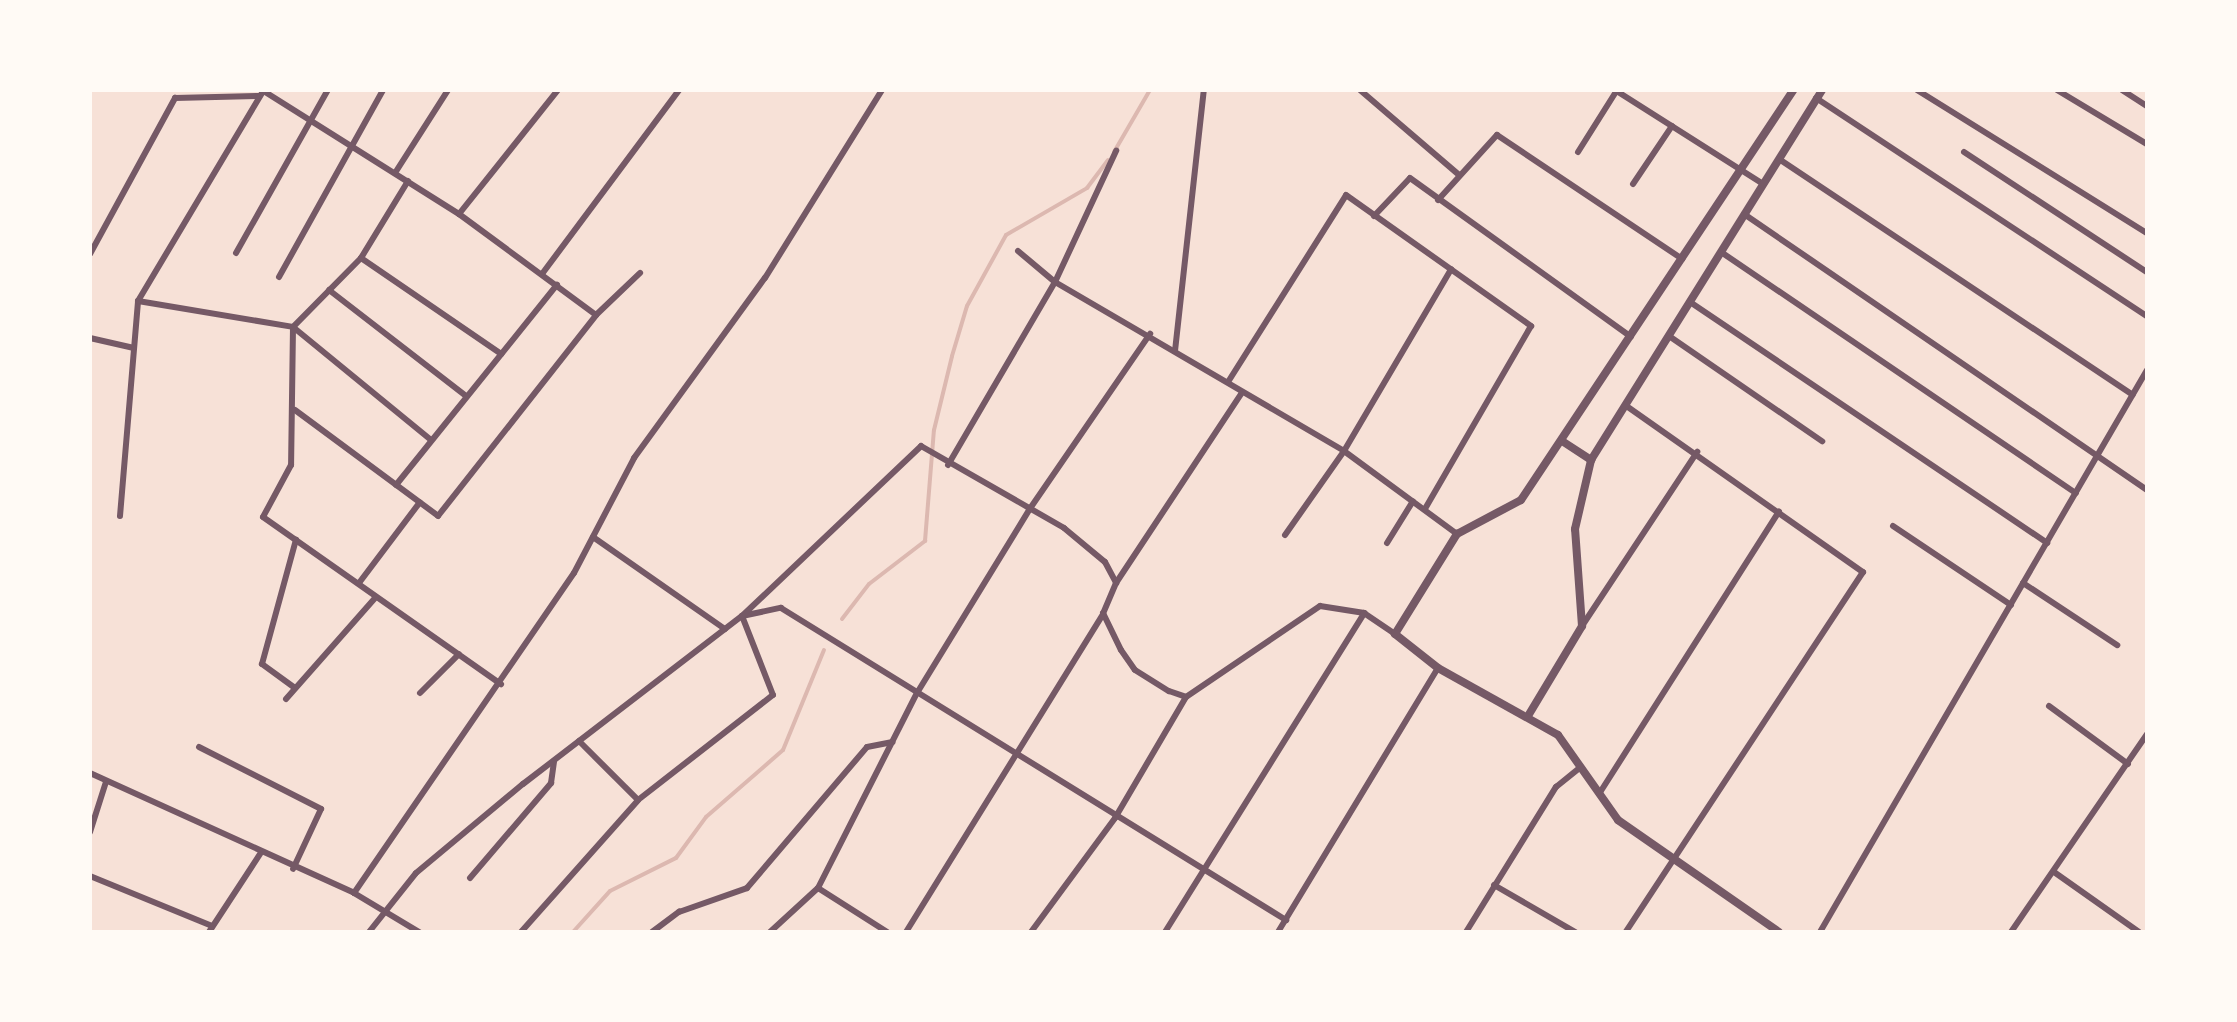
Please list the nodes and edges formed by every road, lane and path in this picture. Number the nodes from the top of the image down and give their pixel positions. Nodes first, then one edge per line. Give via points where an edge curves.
1 (328, 90) edge
2 (384, 90) edge
3 (448, 90) edge
4 (558, 90) edge
5 (680, 90) edge
6 (882, 90) edge
7 (1204, 90) edge
8 (1360, 90) edge
9 (1616, 90) edge
10 (1793, 90) edge
11 (1917, 90) edge
12 (2057, 90) edge
13 (2122, 90) edge
14 (262, 92) edge
15 (1819, 94) edge
16 (2147, 106) edge
17 (311, 120) junction
18 (1672, 126) junction
19 (2147, 144) edge
20 (353, 146) junction
21 (1116, 150) dead end
22 (1578, 152) dead end
23 (1964, 152) dead end
24 (1779, 159) junction
25 (1740, 170) junction
26 (395, 173) junction
27 (1459, 175) junction
28 (408, 182) junction
29 (1633, 184) dead end
30 (1763, 184) junction
31 (1438, 200) junction
32 (459, 214) junction
33 (1744, 214) junction
34 (1374, 216) junction
35 (2147, 233) edge
36 (1018, 251) dead end
37 (1721, 252) junction
38 (236, 253) dead end
39 (90, 254) edge
40 (361, 258) junction
41 (1682, 259) junction
42 (1450, 270) junction
43 (2147, 272) edge
44 (640, 273) dead end
45 (542, 274) junction
46 (279, 277) dead end
47 (1055, 282) junction
48 (557, 286) junction
49 (329, 290) junction
50 (138, 300) junction
51 (1690, 302) junction
52 (596, 314) junction
53 (2147, 316) edge
54 (292, 328) junction
55 (1150, 334) junction
56 (1669, 336) junction
57 (1631, 337) junction
58 (90, 338) edge
59 (134, 348) junction
60 (1174, 350) junction
61 (501, 354) junction
62 (2147, 370) edge
63 (1228, 382) junction
64 (1240, 394) junction
65 (2133, 394) junction
66 (466, 396) junction
67 (1626, 406) junction
68 (294, 410) junction
69 (431, 440) junction
70 (1562, 441) junction
71 (1822, 441) dead end
72 (1344, 451) junction
73 (1697, 452) junction
74 (2096, 458) junction
75 (1591, 460) junction
76 (948, 465) junction
77 (396, 485) junction
78 (2147, 490) edge
79 (2076, 493) junction
80 (1413, 501) junction
81 (420, 502) junction
82 (1425, 509) junction
83 (1028, 510) junction
84 (1779, 511) junction
85 (120, 516) dead end
86 (1893, 526) dead end
87 (1284, 534) dead end
88 (1457, 534) junction
89 (593, 537) junction
90 (296, 540) junction
91 (2047, 542) junction
92 (1386, 543) dead end
93 (1116, 583) junction
94 (2023, 583) junction
95 (359, 584) junction
96 (376, 597) junction
97 (2010, 605) junction
98 (1104, 612) junction
99 (1364, 613) junction
100 (742, 616) junction
101 (1582, 626) junction
102 (725, 629) junction
103 (1395, 634) junction
104 (2117, 646) dead end
105 (459, 654) junction
106 (1438, 668) junction
107 (500, 684) junction
108 (295, 688) junction
109 (917, 692) junction
110 (420, 693) dead end
111 (1186, 697) junction
112 (286, 699) dead end
113 (2049, 706) dead end
114 (1528, 716) junction
115 (2147, 734) edge
116 (579, 741) junction
117 (894, 742) junction
118 (199, 748) dead end
119 (1018, 756) junction
120 (554, 760) junction
121 (2128, 764) junction
122 (1582, 766) junction
123 (90, 773) edge
124 (106, 782) junction
125 (1598, 794) junction
126 (638, 800) junction
127 (1114, 818) junction
128 (90, 832) edge
129 (260, 854) junction
130 (1671, 855) junction
131 (293, 869) junction
132 (1203, 869) junction
133 (2054, 872) junction
134 (90, 876) edge
135 (470, 878) dead end
136 (1494, 885) junction
137 (818, 888) junction
138 (354, 893) junction
139 (383, 913) junction
140 (1286, 920) junction
141 (211, 929) edge
142 (369, 932) edge
143 (419, 932) edge
144 (522, 932) edge
145 (652, 932) edge
146 (770, 932) edge
147 (887, 932) edge
148 (906, 932) edge
149 (1031, 932) edge
150 (1165, 932) edge
151 (1278, 932) edge
152 (1466, 932) edge
153 (1575, 932) edge
154 (1626, 932) edge
155 (1780, 932) edge
156 (1820, 932) edge
157 (2011, 932) edge
158 (2138, 932) edge

1 - 17 street
2 - 20 street
3 - 26 street
4 - 32 street
5 - 45 street
6 - 89 street via 766,278 634,458
7 - 60 street
8 - 27 street
9 - 18 street
9 - 22 street
10 - 25 street
11 - 35 street
12 - 19 street
13 - 16 street
14 - 17 street
14 - 39 street via 175,98
14 - 50 street
15 - 24 street
15 - 53 street
17 - 20 street
17 - 38 street
18 - 25 street
18 - 29 street
20 - 26 street
20 - 46 street
21 - 47 street
23 - 43 street
24 - 30 street
24 - 65 street
25 - 30 street
25 - 41 street
26 - 28 street
27 - 31 street
27 - 41 street via 1497,135
28 - 32 street
28 - 40 street
30 - 33 street
31 - 34 street via 1410,178
31 - 57 street
32 - 45 street
33 - 37 street
33 - 74 street
34 - 42 street
34 - 63 street via 1346,195
36 - 47 street
37 - 51 street
37 - 79 street
40 - 49 street
40 - 61 street
41 - 57 street
42 - 72 street
42 - 82 street via 1532,326
44 - 52 street
45 - 48 street
47 - 55 street
47 - 76 street
48 - 52 street
48 - 61 street
49 - 54 street
49 - 66 street
50 - 54 street
50 - 59 street
51 - 56 street
51 - 91 street
52 - 81 street via 438,516
54 - 68 street
54 - 69 street
55 - 60 street
55 - 83 street
56 - 67 street
56 - 71 street
57 - 70 street
58 - 59 street
59 - 85 street
60 - 63 street
61 - 66 street
62 - 65 street
63 - 64 street
64 - 72 street
64 - 93 street
65 - 74 street
66 - 69 street
67 - 73 street
67 - 75 street
68 - 77 street
68 - 90 street via 291,464 262,517
69 - 77 street
70 - 75 street
70 - 88 street via 1521,500
72 - 80 street
72 - 87 street
73 - 84 street
73 - 101 street
74 - 78 street
74 - 79 street
75 - 101 street via 1575,529
76 - 83 street
76 - 100 street via 921,446
77 - 81 street
79 - 91 street
80 - 82 street
80 - 92 street
81 - 95 street
82 - 88 street
83 - 93 street via 1086,546
83 - 109 street
84 - 125 street
84 - 130 street via 1863,572
86 - 97 street
88 - 103 street
89 - 102 street
89 - 107 street
90 - 95 street
90 - 108 street via 262,664
91 - 94 street
93 - 98 street
94 - 97 street
94 - 104 street
95 - 96 street
96 - 105 street
96 - 108 street
97 - 156 street
98 - 111 street via 1134,670
98 - 119 street
99 - 103 street
99 - 111 street via 1320,606 1305,613
99 - 132 street
100 - 102 street
100 - 109 street via 781,608
100 - 126 street via 773,695
101 - 114 street
102 - 116 street
103 - 106 street
105 - 107 street
105 - 110 street
106 - 114 street
106 - 140 street
107 - 138 street
108 - 112 street
109 - 117 street
109 - 119 street
111 - 127 street
113 - 121 street
114 - 122 street via 1558,735
115 - 121 street
116 - 120 street
116 - 126 street
117 - 137 street
117 - 145 street via 867,747 747,888 679,912
118 - 131 street via 321,810
119 - 127 street
119 - 148 street
120 - 135 street via 550,783
120 - 139 street via 416,873
121 - 133 street
122 - 125 street
122 - 136 street via 1556,787
123 - 124 street
124 - 128 street
124 - 129 street
125 - 130 street via 1618,820
126 - 144 street
127 - 132 street
127 - 149 street
129 - 131 street
129 - 141 street
130 - 154 street
130 - 155 street
131 - 138 street
132 - 140 street
132 - 150 street
133 - 157 street
133 - 158 street
134 - 141 street
136 - 152 street
136 - 153 street
137 - 146 street
137 - 147 street
138 - 139 street
139 - 142 street
139 - 143 street
140 - 151 street

